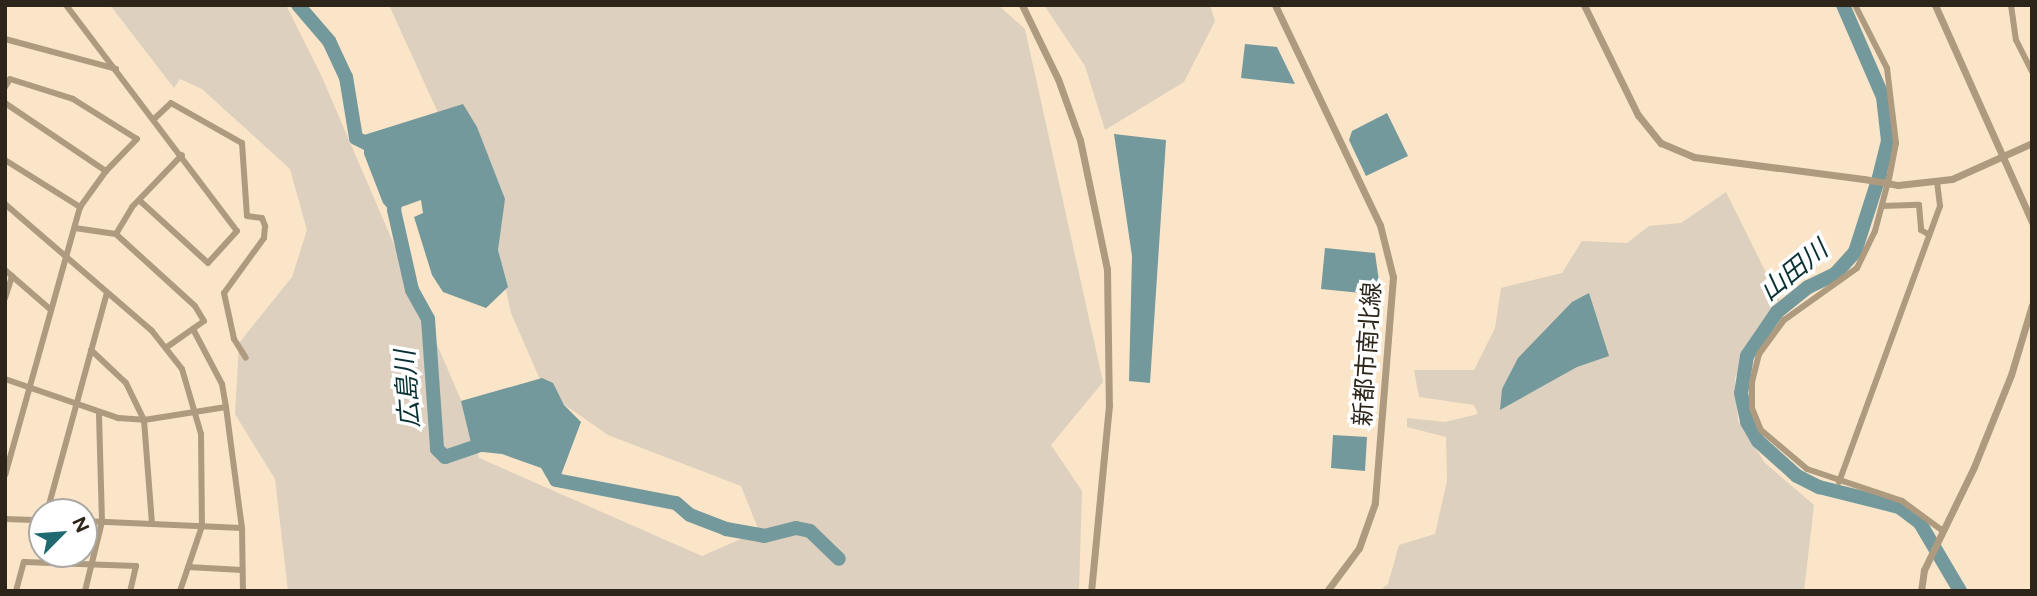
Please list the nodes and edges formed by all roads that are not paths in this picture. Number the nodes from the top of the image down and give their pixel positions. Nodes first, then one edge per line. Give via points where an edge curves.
1 (57, 5) edge
2 (1022, 5) edge
3 (1275, 5) edge
4 (1584, 5) edge
5 (1855, 5) edge
6 (1936, 5) edge
7 (2011, 5) edge
8 (67, 6) edge
9 (5, 39) edge
10 (116, 69) junction
11 (2032, 72) edge
12 (5, 87) edge
13 (5, 103) edge
14 (155, 119) junction
15 (2032, 143) edge
16 (182, 155) junction
17 (2003, 156) junction
18 (7, 164) edge
19 (106, 171) junction
20 (1937, 183) junction
21 (139, 200) junction
22 (5, 204) edge
23 (1882, 206) junction
24 (80, 207) junction
25 (2032, 222) edge
26 (75, 228) junction
27 (116, 234) junction
28 (1928, 234) junction
29 (67, 258) junction
30 (5, 270) edge
31 (12, 276) junction
32 (107, 293) junction
33 (5, 298) edge
34 (2032, 305) edge
35 (51, 310) junction
36 (193, 329) junction
37 (167, 347) junction
38 (91, 350) junction
39 (246, 358) dead end
40 (5, 379) edge
41 (30, 388) junction
42 (75, 404) junction
43 (226, 407) junction
44 (197, 412) junction
45 (99, 413) junction
46 (144, 420) junction
47 (5, 475) edge
48 (1839, 482) junction
49 (51, 498) edge
50 (5, 519) edge
51 (28, 520) edge
52 (98, 522) edge
53 (102, 522) junction
54 (152, 524) junction
55 (202, 526) junction
56 (242, 528) junction
57 (1943, 531) junction
58 (98, 539) edge
59 (28, 562) edge
60 (98, 565) edge
61 (188, 567) junction
62 (91, 568) edge
63 (242, 570) junction
64 (16, 591) edge
65 (85, 591) edge
66 (130, 591) edge
67 (180, 591) edge
68 (243, 591) edge
69 (1091, 591) edge
70 (1327, 591) edge
71 (1920, 591) edge

1 - 8 street
2 - 69 street via 1058,79 1080,140 1105,256 1111,310 1109,405
3 - 70 street, 新都市南北線 via 1380,225 1393,276 1374,503 1359,548
4 - 20 street, bridge via 1639,116 1668,147 1694,157 1898,185
5 - 23 street via 1887,68 1896,143
6 - 17 street
7 - 11 street via 2016,40
8 - 10 street
9 - 10 street
10 - 14 street
12 - 19 street via 10,79 74,99 137,139
13 - 19 street
14 - 16 street
14 - 39 street via 171,103 242,143 247,216 262,218 265,226 264,238 224,293 234,339
15 - 17 street
16 - 21 street
16 - 21 street via 237,231 208,263
17 - 20 street
17 - 25 street
18 - 24 street
19 - 24 street
20 - 28 street via 1940,206
21 - 27 street
22 - 29 street
23 - 28 street via 1919,205 1921,230
23 - 48 street via 1857,268 1784,320 1759,354 1752,383 1752,408 1761,430 1807,469
24 - 26 street
26 - 27 street
26 - 29 street
27 - 36 street via 195,306 204,321
28 - 48 street
29 - 32 street
29 - 35 street
30 - 31 street
31 - 33 street
31 - 35 street
32 - 37 street
32 - 38 street
34 - 57 street via 2011,375
35 - 41 street
36 - 37 street
36 - 43 street via 222,384
37 - 44 street via 182,369
38 - 42 street
38 - 46 street via 126,383
40 - 41 street
41 - 42 street
41 - 47 street
42 - 45 street
42 - 49 street
43 - 44 street
43 - 56 street
44 - 46 street
44 - 55 street
45 - 46 street
45 - 53 street
46 - 54 street
48 - 57 street via 1902,501
50 - 51 street
52 - 53 street
53 - 54 street
53 - 58 street
54 - 55 street
55 - 56 street
55 - 61 street
56 - 63 street
57 - 71 street
59 - 64 street via 24,562
60 - 66 street via 136,566
61 - 63 street
61 - 67 street
62 - 65 street
63 - 68 street

